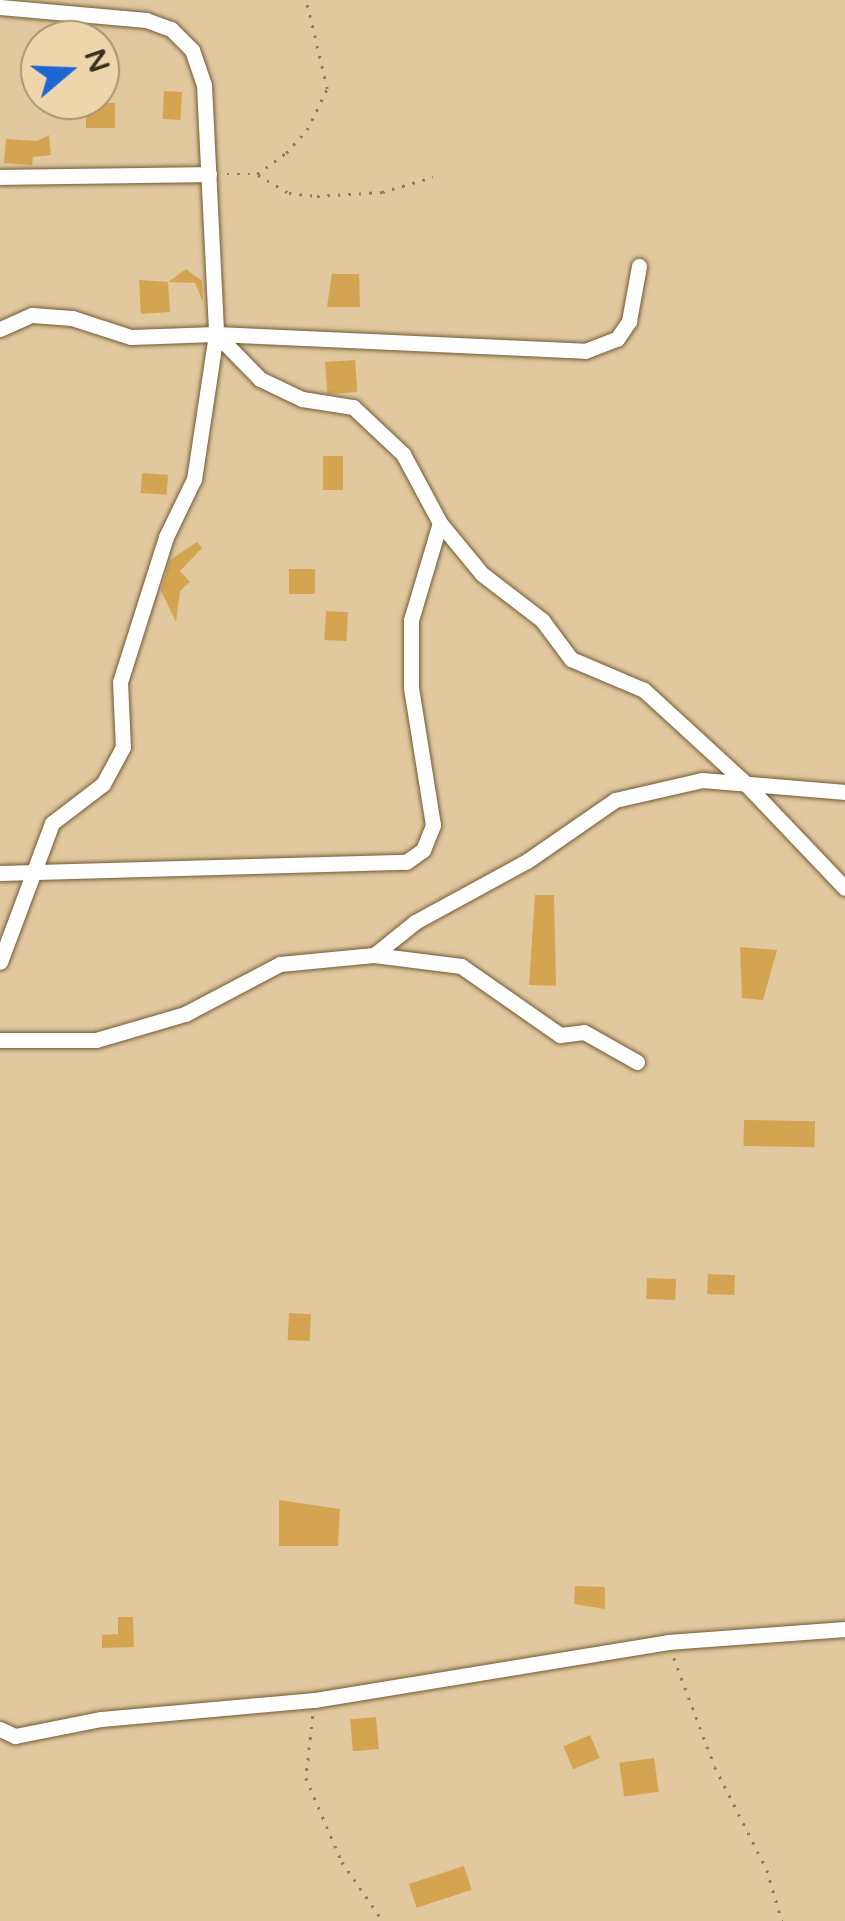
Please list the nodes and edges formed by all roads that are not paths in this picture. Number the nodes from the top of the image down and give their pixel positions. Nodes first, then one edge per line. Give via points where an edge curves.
1 (0, 7) edge
2 (209, 174) junction
3 (0, 178) edge
4 (639, 266) dead end
5 (0, 329) edge
6 (216, 334) junction
7 (440, 523) junction
8 (742, 780) junction
9 (845, 792) edge
10 (35, 870) junction
11 (0, 873) edge
12 (845, 888) edge
13 (374, 955) junction
14 (0, 962) edge
15 (0, 1040) edge
16 (638, 1062) dead end
17 (845, 1629) edge
18 (0, 1729) edge

1 - 2 street via 81,11 171,30 192,50 204,85
2 - 3 street
2 - 6 street
4 - 6 street via 629,322 616,339 585,352
5 - 6 street via 32,315 72,318 131,337
6 - 7 street via 260,379 302,400 353,407 404,454
6 - 10 street via 194,480 166,537 120,682 122,747 103,784 52,824
7 - 8 street via 482,574 542,620 571,660 644,690
7 - 10 street via 411,620 410,687 433,824 424,850 406,862
8 - 9 street
8 - 12 street
8 - 13 street via 702,780 615,800 527,861 415,922
10 - 11 street
10 - 14 street
13 - 15 street via 280,964 185,1014 96,1040
13 - 16 street via 461,966 560,1035 584,1032
17 - 18 street via 668,1642 315,1700 101,1719 15,1736

